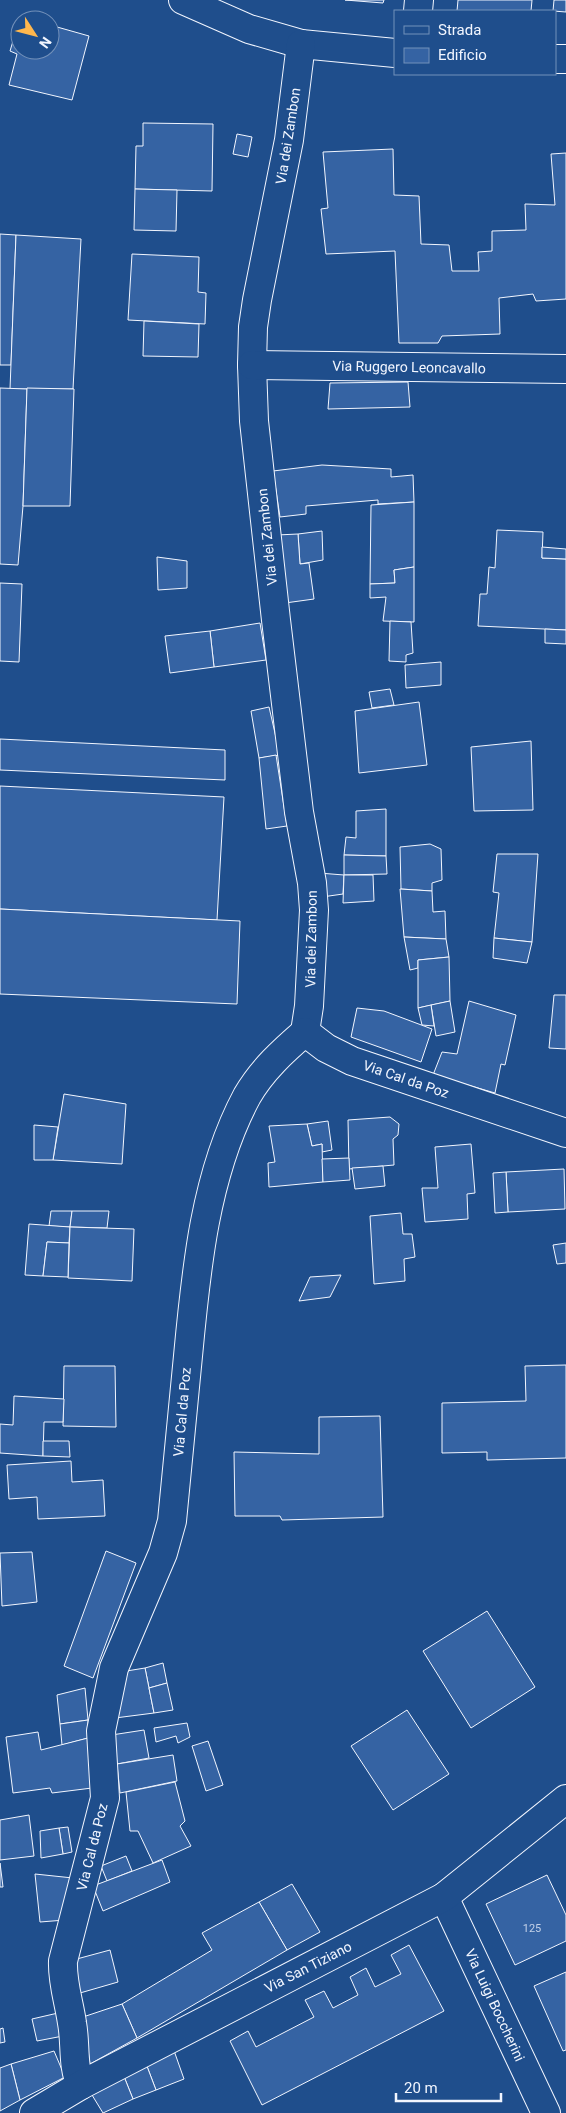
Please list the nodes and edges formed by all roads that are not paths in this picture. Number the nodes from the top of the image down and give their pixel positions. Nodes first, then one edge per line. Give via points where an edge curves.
1 (183, 0) edge
2 (301, 44) junction
3 (394, 53) edge
4 (252, 365) junction
5 (566, 369) edge
6 (305, 1032) junction
7 (566, 1133) edge
8 (566, 1799) edge
9 (444, 1897) junction
10 (81, 2085) junction
11 (34, 2113) edge
12 (546, 2113) edge

1 - 2 street via 249,29
2 - 3 street
2 - 4 street, Via dei Zambon via 289,140 257,300
4 - 5 street, Via Ruggero Leoncavallo
4 - 6 street, Via dei Zambon via 254,421 277,629 299,812 312,883 314,910
6 - 7 street, Via Cal da Poz via 326,1048 352,1061
6 - 10 street, Via Cal da Poz via 264,1071 248,1094 221,1160 199,1252 172,1521 163,1553 108,1687 101,1730 105,1798 63,1960 62,1974 73,2024 75,2069
8 - 9 street, Via San Tiziano
9 - 10 street, Via San Tiziano
9 - 12 street, Via Luigi Boccherini
10 - 11 street, Via San Tiziano

